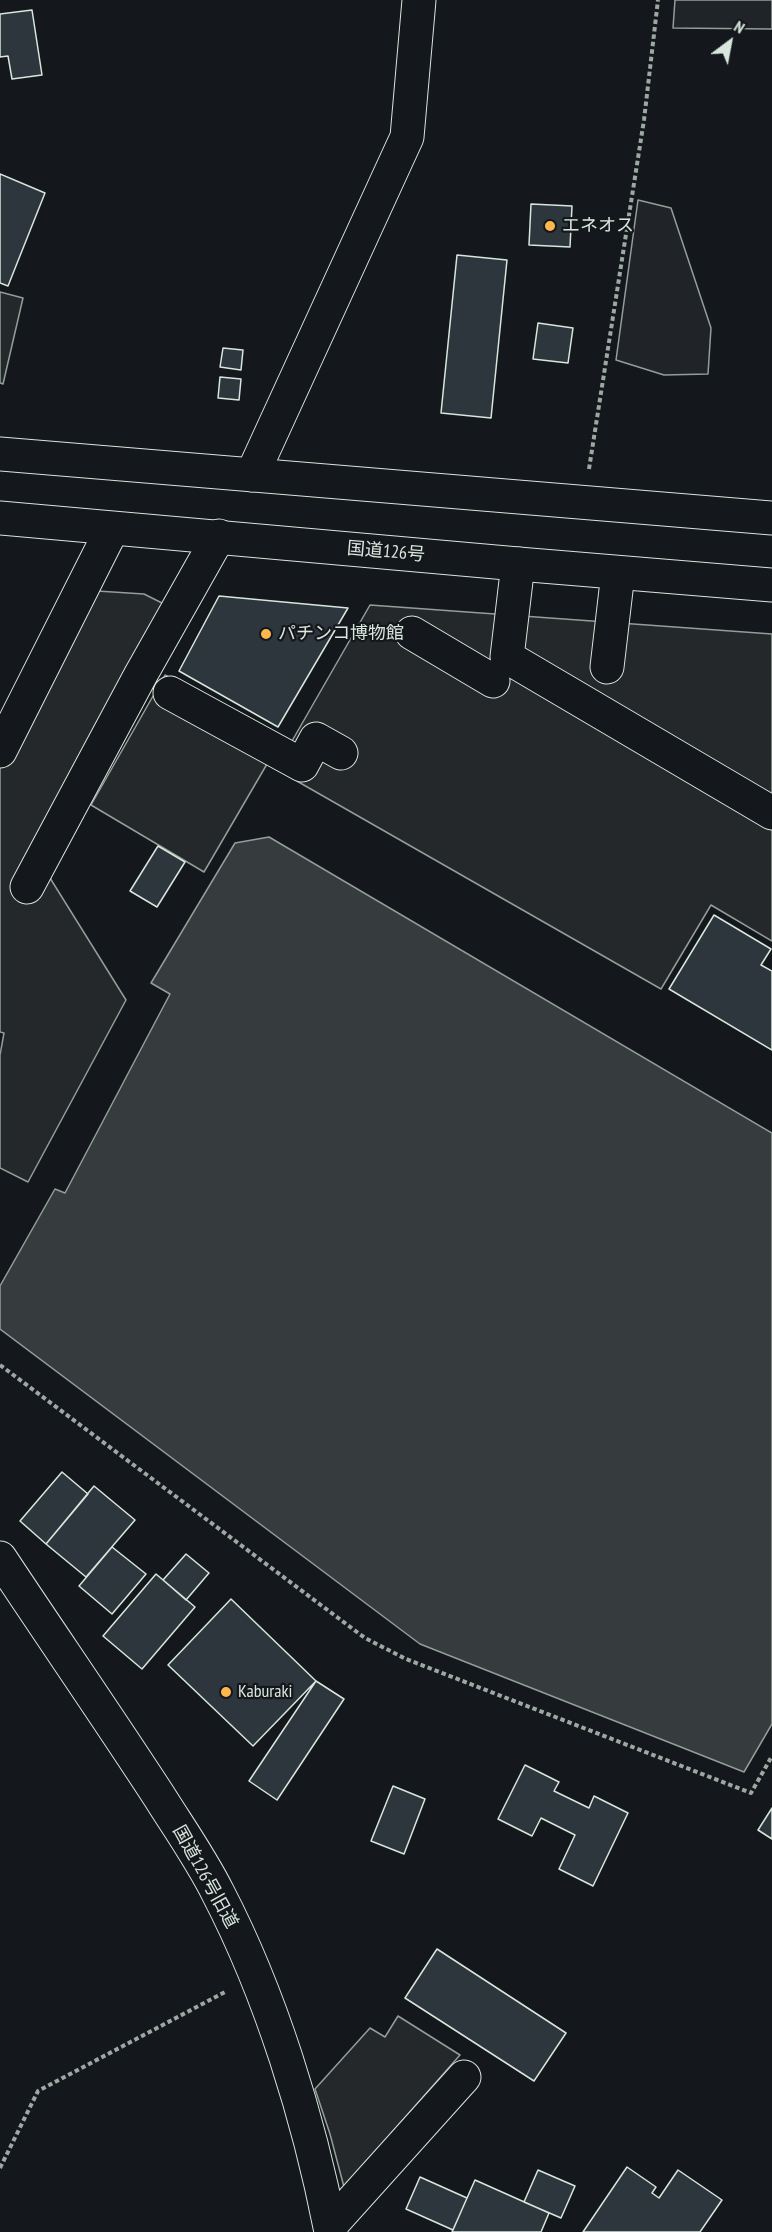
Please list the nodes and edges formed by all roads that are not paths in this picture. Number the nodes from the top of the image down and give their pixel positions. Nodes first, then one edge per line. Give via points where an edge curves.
1 (419, 0) edge
2 (0, 454) edge
3 (252, 475) junction
4 (0, 518) edge
5 (772, 518) edge
6 (112, 529) junction
7 (219, 536) junction
8 (518, 564) junction
9 (618, 573) junction
10 (772, 585) edge
11 (412, 633) dead end
12 (607, 667) dead end
13 (500, 669) junction
14 (170, 693) dead end
15 (0, 751) edge
16 (341, 753) dead end
17 (772, 813) edge
18 (27, 888) dead end
19 (0, 1558) edge
20 (464, 2077) dead end
21 (330, 2229) edge

1 - 3 main road via 407,137
2 - 3 main road
3 - 5 main road
4 - 6 main road, 国道126号
6 - 7 main road, 国道126号
6 - 15 main road
7 - 8 main road, 国道126号
7 - 18 main road
8 - 9 main road, 国道126号
8 - 13 main road
9 - 10 main road, 国道126号
9 - 12 main road
11 - 13 main road
13 - 17 main road
14 - 16 main road via 302,765 316,740
19 - 21 main road, 国道126号旧道 via 133,1756 218,1892 281,2042
20 - 21 main road

